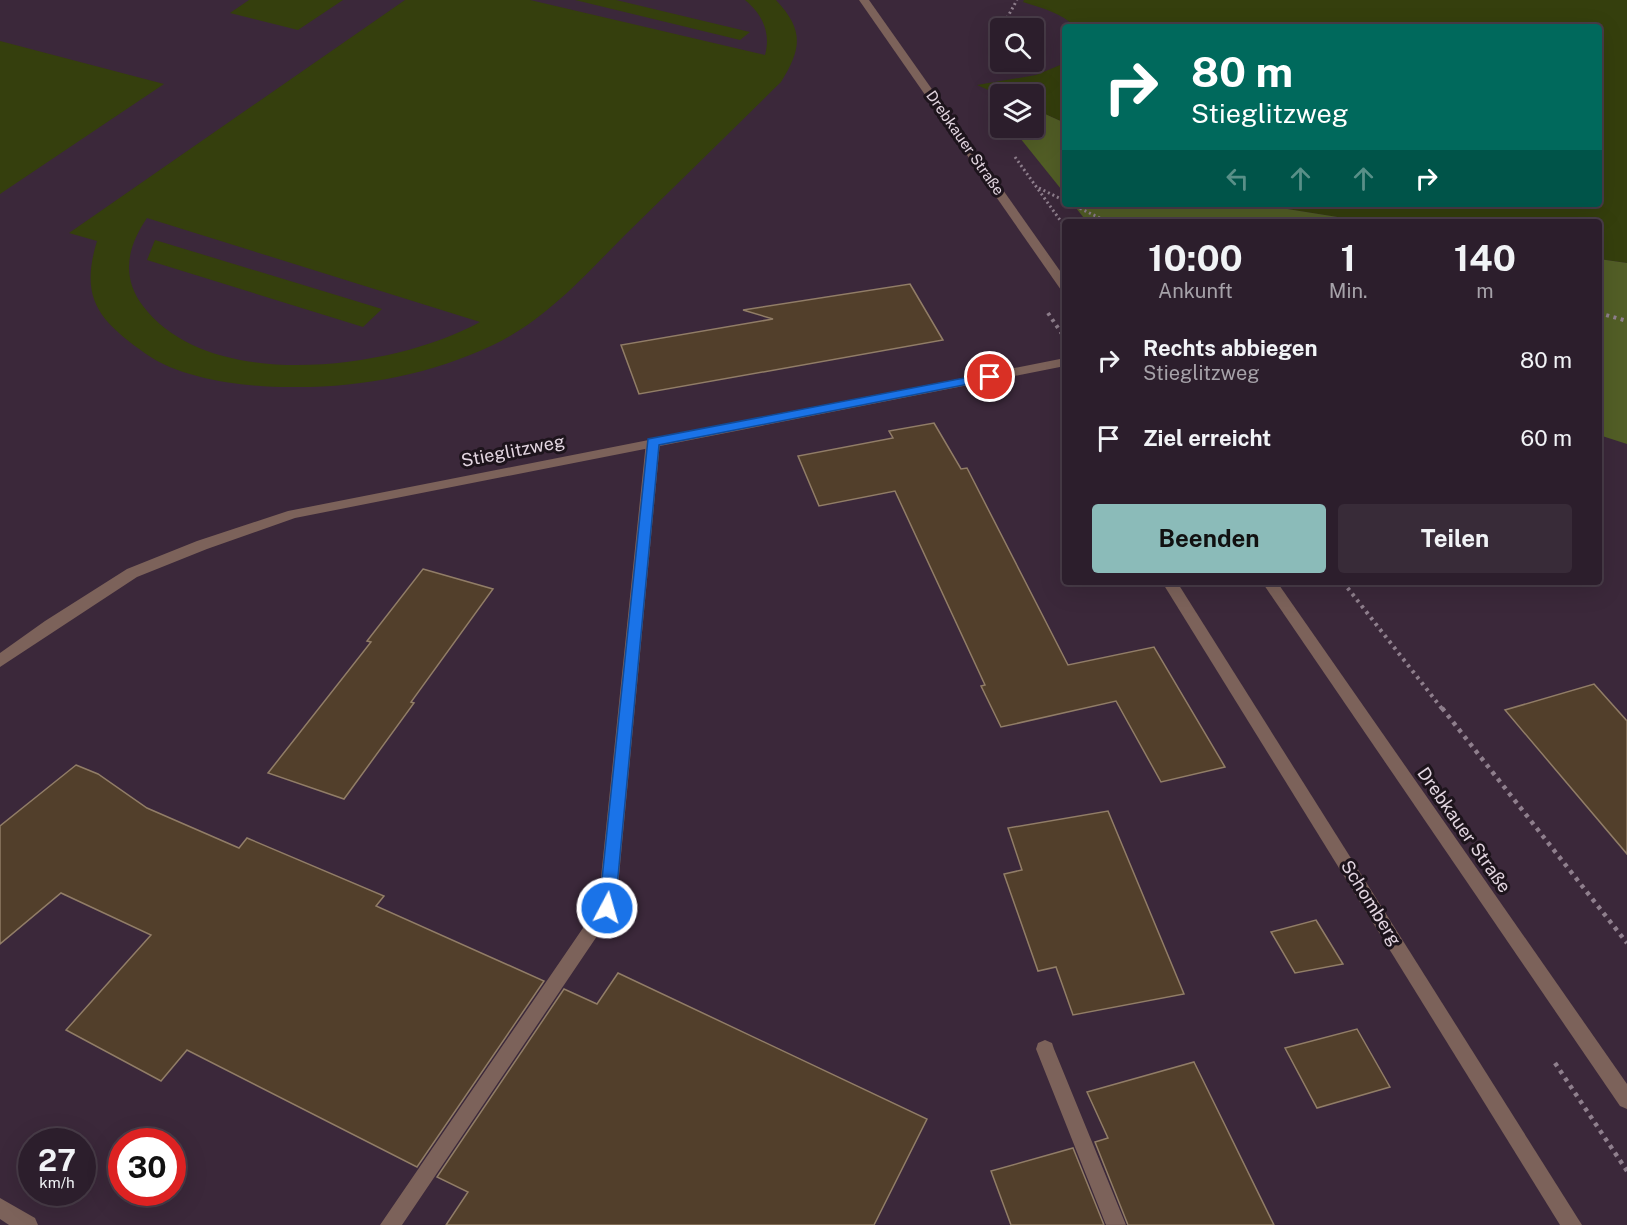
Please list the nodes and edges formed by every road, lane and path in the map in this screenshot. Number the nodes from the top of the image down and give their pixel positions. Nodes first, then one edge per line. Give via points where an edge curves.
1 (864, 0) edge
2 (1017, 0) edge
3 (1007, 18) dead end
4 (1037, 187) dead end
5 (1062, 200) edge
6 (1077, 207) edge
7 (1102, 219) edge
8 (1062, 283) edge
9 (1602, 314) edge
10 (1627, 321) edge
11 (1062, 363) edge
12 (653, 442) junction
13 (1171, 585) edge
14 (1271, 585) edge
15 (1345, 585) edge
16 (0, 661) edge
17 (1627, 943) edge
18 (1045, 1049) dead end
19 (1627, 1100) edge
20 (0, 1208) edge
21 (28, 1225) edge
22 (390, 1225) edge
23 (1116, 1225) edge
24 (1572, 1225) edge

1 - 8 street, Drebkauer Straße
2 - 3 path
4 - 5 path
6 - 7 path
9 - 10 path
11 - 12 street, Stieglitzweg
12 - 16 street, Stieglitzweg via 293,514 132,573
12 - 22 street via 607,908
13 - 24 street, Schomberg
14 - 19 street, Drebkauer Straße
15 - 17 path
18 - 23 street
20 - 21 street

